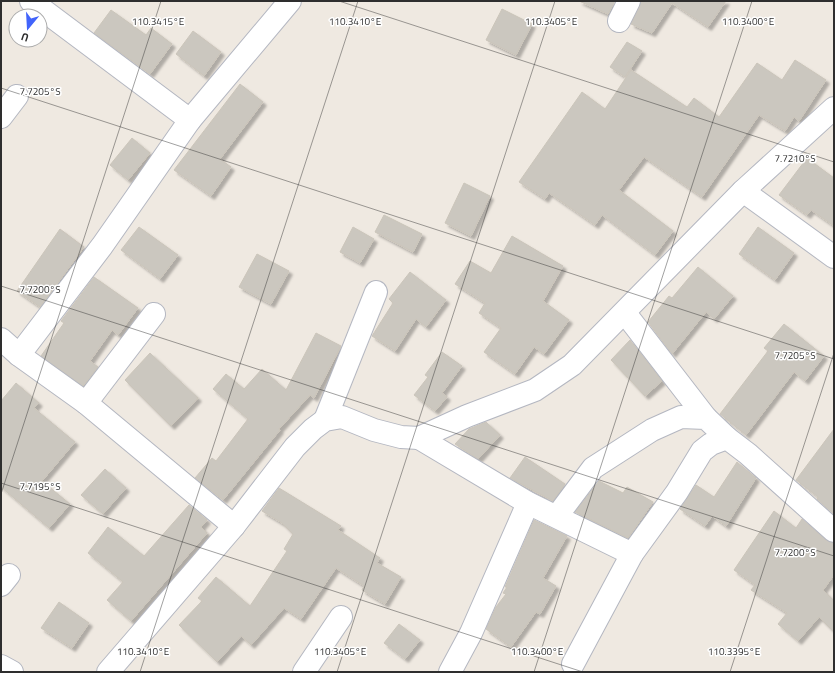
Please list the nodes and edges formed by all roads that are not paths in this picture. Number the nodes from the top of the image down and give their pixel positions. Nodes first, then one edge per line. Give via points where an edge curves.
1 (31, 1) edge
2 (290, 1) edge
3 (629, 1) edge
4 (619, 21) dead end
5 (17, 96) dead end
6 (834, 108) edge
7 (1, 117) edge
8 (190, 120) junction
9 (743, 191) junction
10 (834, 257) edge
11 (376, 292) dead end
12 (625, 313) junction
13 (154, 314) dead end
14 (1, 338) edge
15 (19, 355) junction
16 (86, 403) junction
17 (706, 418) junction
18 (324, 420) junction
19 (419, 438) junction
20 (727, 438) junction
21 (528, 502) junction
22 (557, 516) junction
23 (234, 526) junction
24 (834, 531) edge
25 (632, 554) junction
26 (341, 617) dead end
27 (573, 664) dead end
28 (1, 666) edge
29 (12, 672) edge
30 (108, 672) edge
31 (304, 672) edge
32 (450, 672) edge

1 - 8 street
2 - 8 street
3 - 4 street
5 - 7 street
6 - 9 street
8 - 15 street via 102,246
9 - 10 street
9 - 12 street
11 - 18 street
12 - 17 street
12 - 19 street via 572,365 535,390
13 - 16 street
14 - 15 street
15 - 16 street
16 - 23 street
17 - 20 street
17 - 22 street via 681,417 652,430 614,453 593,468
18 - 19 street via 342,417 374,430 401,437
18 - 23 street via 294,447
19 - 21 street
20 - 24 street
20 - 25 street via 710,444 702,451 677,492
21 - 22 street
21 - 32 street via 471,633
22 - 25 street
23 - 30 street
25 - 27 street
26 - 31 street
28 - 29 street

